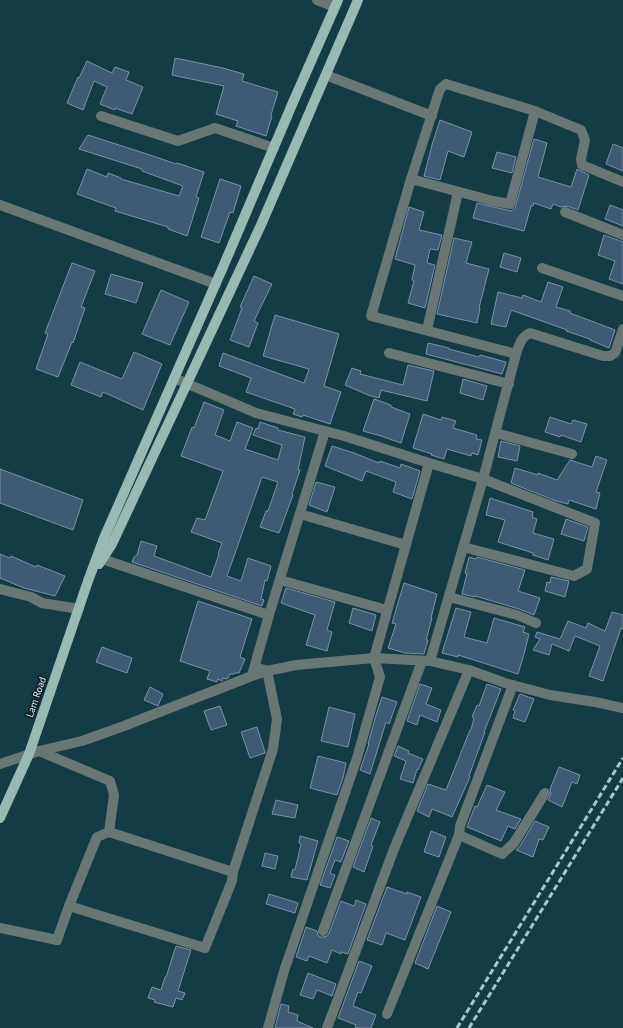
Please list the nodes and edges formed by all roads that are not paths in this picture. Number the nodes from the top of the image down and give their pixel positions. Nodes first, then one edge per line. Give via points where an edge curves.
1 (317, 0) edge
2 (358, 0) edge
3 (337, 3) edge
4 (326, 75) junction
5 (535, 111) junction
6 (101, 116) dead end
7 (432, 116) junction
8 (274, 148) junction
9 (411, 179) junction
10 (623, 182) edge
11 (458, 192) junction
12 (0, 205) edge
13 (565, 212) dead end
14 (623, 235) edge
15 (542, 268) dead end
16 (216, 284) junction
17 (623, 296) edge
18 (623, 329) edge
19 (427, 330) junction
20 (389, 353) dead end
21 (516, 354) junction
22 (174, 378) junction
23 (187, 383) junction
24 (509, 384) junction
25 (325, 431) junction
26 (496, 433) junction
27 (572, 454) dead end
28 (429, 463) junction
29 (483, 479) junction
30 (300, 514) junction
31 (406, 544) junction
32 (464, 547) junction
33 (102, 560) junction
34 (280, 580) junction
35 (88, 581) junction
36 (0, 589) edge
37 (449, 598) junction
38 (79, 609) junction
39 (387, 610) junction
40 (269, 614) junction
41 (536, 623) dead end
42 (374, 658) junction
43 (426, 661) junction
44 (469, 670) junction
45 (267, 671) junction
46 (254, 672) junction
47 (513, 685) junction
48 (623, 708) edge
49 (39, 750) junction
50 (29, 754) junction
51 (0, 764) edge
52 (545, 793) dead end
53 (0, 818) edge
54 (109, 832) junction
55 (459, 835) junction
56 (233, 872) junction
57 (69, 906) junction
58 (0, 928) edge
59 (322, 931) dead end
60 (387, 1014) dead end
61 (268, 1028) edge
62 (327, 1028) edge

1 - 3 street
2 - 4 main road
3 - 8 main road
4 - 7 street
4 - 23 main road via 261,225
5 - 7 street via 446,84 440,89
5 - 10 street via 581,130 585,140 582,165
5 - 11 street via 510,204
6 - 8 street via 178,141 215,128
7 - 9 street
8 - 16 main road
9 - 11 street
9 - 19 street via 371,316
11 - 19 street
12 - 16 street
13 - 14 street
15 - 17 street
16 - 22 main road
18 - 21 street via 615,353 610,356 530,333 521,341
19 - 21 street
20 - 24 street
21 - 24 street
22 - 23 street
22 - 35 main road via 104,538
23 - 25 street via 256,413
23 - 33 main road via 112,544
24 - 26 street
25 - 28 street
25 - 30 street
26 - 27 street
26 - 29 street
28 - 29 street
28 - 31 street
29 - 32 street
29 - 32 street via 595,523 588,569 574,576
30 - 31 street
30 - 34 street
31 - 39 street
32 - 37 street
33 - 35 main road
33 - 40 street
34 - 39 street
34 - 40 street
35 - 38 main road, Lam Road
36 - 38 street via 31,597 42,603
37 - 41 street via 517,615
37 - 43 street
38 - 50 main road, Lam Road
39 - 42 street
40 - 46 street
42 - 43 street
42 - 45 street via 296,665
42 - 61 street via 380,677 357,758 284,971
43 - 44 street
43 - 59 street
44 - 47 street
44 - 62 street via 394,849
45 - 46 street
45 - 56 street via 278,719 273,749
46 - 49 street via 117,729 82,741
47 - 48 street via 550,695
47 - 55 street via 460,826
49 - 50 street
49 - 54 street via 110,781 114,795
50 - 51 street
50 - 53 main road, Lam Road
52 - 55 street via 514,844 502,854
54 - 56 street
54 - 57 street via 97,837
55 - 60 street
56 - 57 street via 232,881 205,948
57 - 58 street via 57,940

